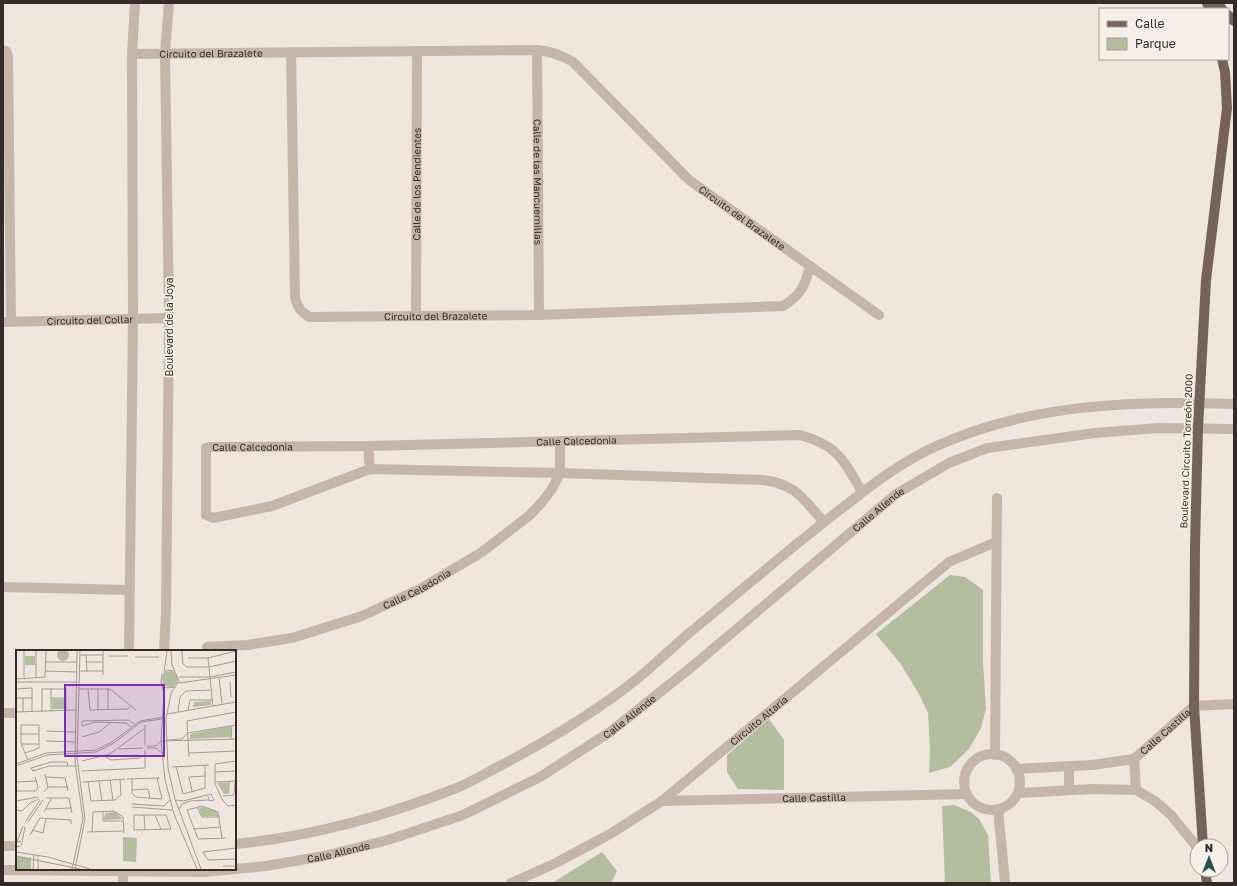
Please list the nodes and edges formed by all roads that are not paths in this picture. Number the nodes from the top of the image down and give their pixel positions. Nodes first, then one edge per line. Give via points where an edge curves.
1 (135, 3) edge
2 (169, 3) edge
3 (3, 50) edge
4 (537, 50) junction
5 (417, 51) junction
6 (291, 52) junction
7 (165, 53) junction
8 (132, 54) junction
9 (1222, 60) edge
10 (6, 161) edge
11 (810, 266) junction
12 (539, 315) junction
13 (879, 315) dead end
14 (416, 316) junction
15 (169, 318) junction
16 (133, 319) junction
17 (7, 322) edge
18 (1199, 403) junction
19 (1234, 404) edge
20 (1198, 428) junction
21 (1234, 429) edge
22 (560, 441) junction
23 (368, 446) junction
24 (370, 469) junction
25 (560, 473) junction
26 (862, 492) junction
27 (997, 498) dead end
28 (824, 522) junction
29 (996, 542) junction
30 (3, 587) edge
31 (130, 590) junction
32 (207, 647) dead end
33 (129, 650) edge
34 (164, 650) edge
35 (1234, 704) edge
36 (1194, 706) junction
37 (3, 713) edge
38 (16, 713) edge
39 (995, 755) junction
40 (1134, 759) junction
41 (1068, 766) junction
42 (1016, 769) junction
43 (1069, 790) junction
44 (1136, 790) junction
45 (1018, 793) junction
46 (966, 794) junction
47 (662, 801) junction
48 (998, 809) junction
49 (1190, 838) edge
50 (1202, 838) edge
51 (236, 844) edge
52 (3, 846) edge
53 (16, 846) edge
54 (236, 869) edge
55 (3, 870) edge
56 (225, 870) edge
57 (123, 871) edge
58 (154, 871) edge
59 (123, 883) edge
60 (154, 883) edge
61 (510, 883) edge
62 (1005, 883) edge

1 - 8 street
2 - 7 street, Boulevard de la Joya
3 - 10 street, Circuito del Collar via 8,56
4 - 5 street, Circuito del Brazalete
4 - 11 street, Circuito del Brazalete via 562,55 573,62 689,180
4 - 12 street, Calle de las Mancuernillas
5 - 6 street, Circuito del Brazalete
5 - 14 street, Calle de los Pendientes
6 - 7 street, Circuito del Brazalete
6 - 14 street, Circuito del Brazalete via 296,304 309,317
7 - 8 street, Circuito del Brazalete
7 - 15 street, Boulevard de la Joya
8 - 16 street
9 - 18 main road, Boulevard Circuito Torreón 2000 via 1227,108 1206,280
10 - 17 street, Circuito del Collar
11 - 12 street, Circuito del Brazalete via 802,290 794,300 783,306
11 - 13 street, Circuito del Brazalete
12 - 14 street, Circuito del Brazalete
15 - 16 street, Circuito del Collar
15 - 34 street, Boulevard de la Joya
16 - 17 street, Circuito del Collar
16 - 31 street
18 - 19 street
18 - 20 main road, Boulevard Circuito Torreón 2000
18 - 26 street via 1148,403 1079,408 1018,418 966,434 930,449 902,463
20 - 21 street, Calle Allende
20 - 36 main road, Boulevard Circuito Torreón 2000
20 - 54 street, Calle Allende via 1158,428 1050,438 987,448 949,463 896,494 694,665 610,732 540,777 463,814 388,840 324,856
22 - 23 street, Calle Calcedonia
22 - 25 street, Calle Celedonia
22 - 26 street, Calle Calcedonia via 800,436 814,439 836,452 847,465
23 - 24 street
23 - 24 street, Calle Calcedonia via 207,447 206,515 213,518 272,506
24 - 25 street, Calle Calcedonia
25 - 28 street, Calle Calcedonia via 777,482 790,487
25 - 32 street, Calle Celedonia via 552,489 530,515 482,552 420,589 362,616 292,638 246,645
26 - 28 street
27 - 29 street
28 - 51 street via 637,679 583,718 527,752 456,789 385,813 322,830
29 - 39 street
29 - 47 street, Circuito Altaria via 949,562
30 - 31 street
31 - 33 street
35 - 36 street
36 - 40 street, Calle Castilla
36 - 50 main road, Boulevard Circuito Torreón 2000
37 - 38 street
39 - 42 street via 1007,759
39 - 46 street via 985,755 969,766 965,775
40 - 41 street, Calle Castilla
40 - 44 street
41 - 42 street, Calle Castilla
41 - 43 street
42 - 45 street via 1020,785
43 - 44 street
43 - 45 street
44 - 49 street via 1171,814
45 - 48 street via 1006,806
46 - 47 street, Calle Castilla
46 - 48 street via 980,808
47 - 61 street, Circuito Altaria via 610,834 556,863
48 - 62 street
52 - 53 street
55 - 57 street, Calle Allende
56 - 58 street, Calle Allende
57 - 58 street, Calle Allende
57 - 59 street
58 - 60 street

